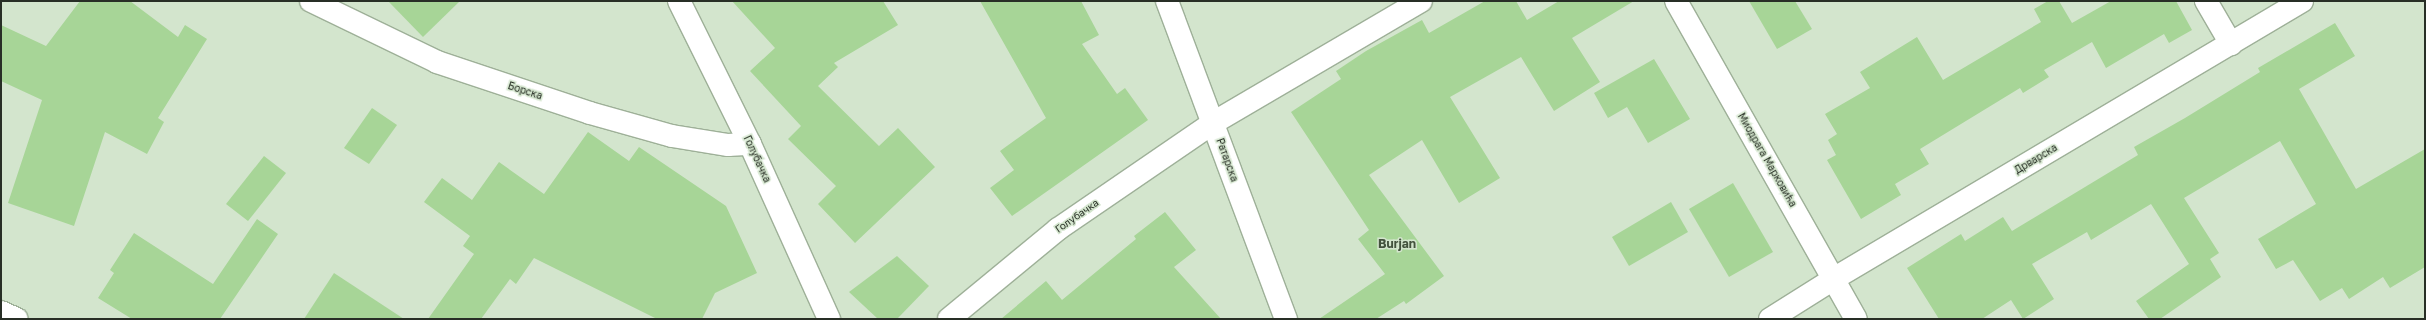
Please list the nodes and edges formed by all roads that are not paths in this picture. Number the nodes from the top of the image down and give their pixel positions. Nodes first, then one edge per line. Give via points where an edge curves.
1 (311, 1) edge
2 (679, 1) edge
3 (1167, 1) edge
4 (1421, 1) edge
5 (1676, 1) edge
6 (2206, 1) edge
7 (2302, 1) edge
8 (2231, 44) junction
9 (1213, 123) junction
10 (750, 144) junction
11 (1834, 278) junction
12 (1, 312) edge
13 (17, 319) edge
14 (829, 319) edge
15 (949, 319) edge
16 (1286, 319) edge
17 (1770, 319) edge
18 (1856, 319) edge

1 - 10 street, Борска via 437,62 590,113 672,136 728,145
2 - 10 street, Голубачка
3 - 9 street, Ратарска
4 - 9 street, Голубачка
5 - 11 street, Миодрага Марковића
6 - 8 street
7 - 8 street, Дрварска
8 - 11 street, Дрварска
9 - 15 street, Голубачка via 1058,229
9 - 16 street, Ратарска
10 - 14 street, Голубачка
11 - 17 street, Дрварска
11 - 18 street, Миодрага Марковића
12 - 13 street

